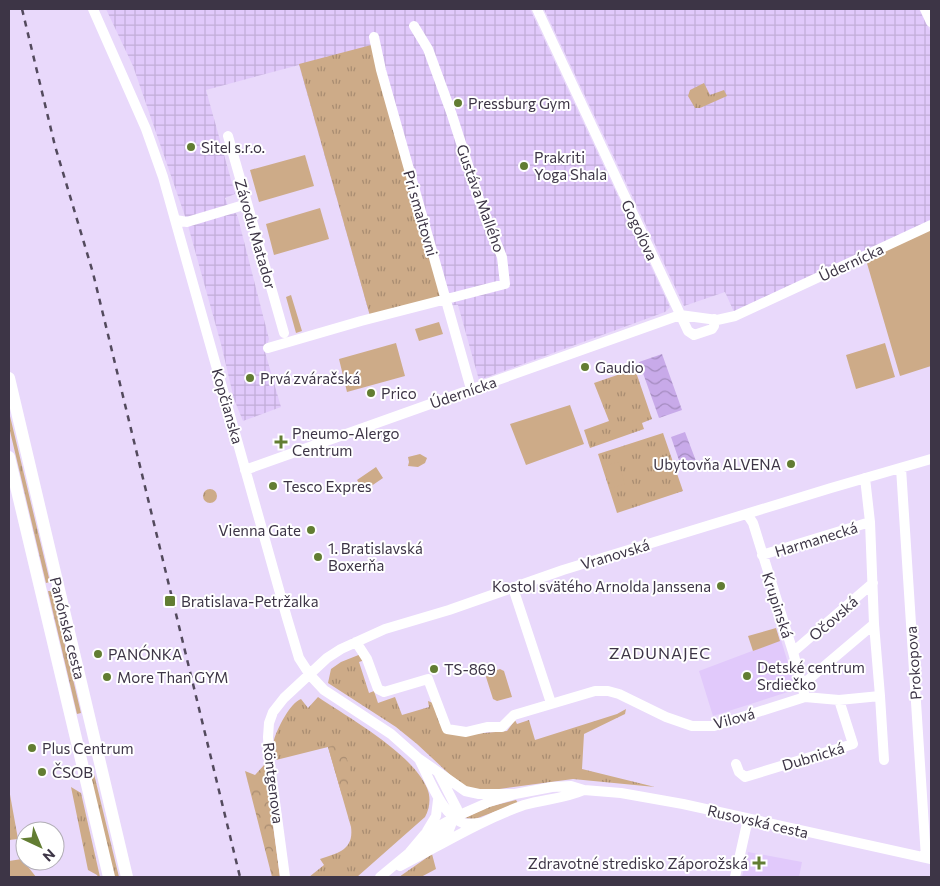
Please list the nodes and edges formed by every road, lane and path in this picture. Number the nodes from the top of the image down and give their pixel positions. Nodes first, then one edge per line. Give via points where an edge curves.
1 (93, 9) edge
2 (537, 9) edge
3 (925, 9) edge
4 (931, 22) edge
5 (414, 26) dead end
6 (374, 37) dead end
7 (228, 136) dead end
8 (247, 204) junction
9 (176, 220) junction
10 (931, 225) edge
11 (445, 300) junction
12 (680, 315) junction
13 (714, 319) junction
14 (284, 333) dead end
15 (268, 348) dead end
16 (9, 378) edge
17 (471, 389) junction
18 (9, 457) edge
19 (931, 459) edge
20 (901, 468) junction
21 (245, 470) junction
22 (865, 478) junction
23 (747, 514) junction
24 (870, 522) junction
25 (762, 555) junction
26 (873, 583) junction
27 (513, 588) junction
28 (874, 624) junction
29 (356, 642) junction
30 (793, 652) junction
31 (310, 674) junction
32 (802, 685) junction
33 (880, 696) junction
34 (805, 697) junction
35 (839, 700) junction
36 (551, 703) junction
37 (418, 758) junction
38 (884, 760) dead end
39 (736, 764) dead end
40 (438, 773) junction
41 (584, 790) junction
42 (515, 794) junction
43 (438, 800) junction
44 (455, 817) junction
45 (748, 819) junction
46 (480, 823) junction
47 (425, 834) junction
48 (409, 853) junction
49 (928, 858) edge
50 (109, 877) edge
51 (127, 877) edge
52 (286, 877) edge
53 (381, 877) edge
54 (735, 877) edge

1 - 9 street, Kopčianska via 146,129
2 - 12 street, Gogoľova
3 - 4 street
5 - 11 street, Gustáva Mallého via 428,49 502,257 505,284
6 - 11 street, Pri smaltovni
7 - 8 street, Závodu Matador
8 - 9 street via 187,222
8 - 14 street, Závodu Matador
9 - 21 street, Kopčianska
10 - 13 street, Údernícka via 735,316
11 - 15 street, Gustáva Mallého
11 - 17 street, Pri smaltovni
12 - 13 street, Údernícka
12 - 13 street via 688,331 694,334 712,329
12 - 17 street, Údernícka
16 - 51 main road, Panónska cesta
17 - 21 street, Údernícka
18 - 50 main road, Panónska cesta
19 - 20 street, Vranovská
20 - 22 street, Vranovská
20 - 49 street, Prokopova
21 - 31 street, Kopčianska via 299,658
22 - 23 street, Vranovská
22 - 24 street, Očovská
23 - 25 street, Krupinská
23 - 27 street, Vranovská
24 - 25 street, Harmanecká
24 - 26 street, Očovská
25 - 30 street, Krupinská
26 - 28 street, Očovská
26 - 30 street, Očovská
27 - 29 street, Vranovská via 385,629
27 - 36 street
28 - 32 street, Očovská
28 - 33 street, Očovská
29 - 31 street, Vranovská via 341,648
29 - 36 street, Vilová via 367,659 378,689 384,692 428,680 447,729 466,732 502,727 514,715
30 - 32 street, Krupinská
31 - 37 street, Kopčianska via 324,690 391,734
31 - 52 street, Röntgenova via 279,704 268,729
32 - 34 street, Krupinská
33 - 35 street, Vilová
33 - 38 street, Očovská
34 - 35 street, Vilová
34 - 36 street, Vilová via 714,726 692,726 608,690
35 - 39 street, Dubnická via 853,744 745,777
37 - 40 street, Kopčianska
37 - 43 street, Kopčianska
40 - 42 street, Kopčianska via 465,790 479,794
40 - 44 street, Kopčianska via 457,809
41 - 42 street, Rusovská cesta via 571,786 552,787
41 - 45 street, Rusovská cesta via 621,793
41 - 46 street, Rusovská cesta via 569,797 526,805
42 - 44 street, Rusovská cesta
43 - 44 street, Kopčianska
43 - 47 street via 436,816
44 - 46 street via 463,823
44 - 47 street, Rusovská cesta
44 - 48 street via 449,830
45 - 49 street, Rusovská cesta
45 - 54 street
46 - 53 street, Rusovská cesta
47 - 48 street, Rusovská cesta
48 - 53 street, Rusovská cesta

